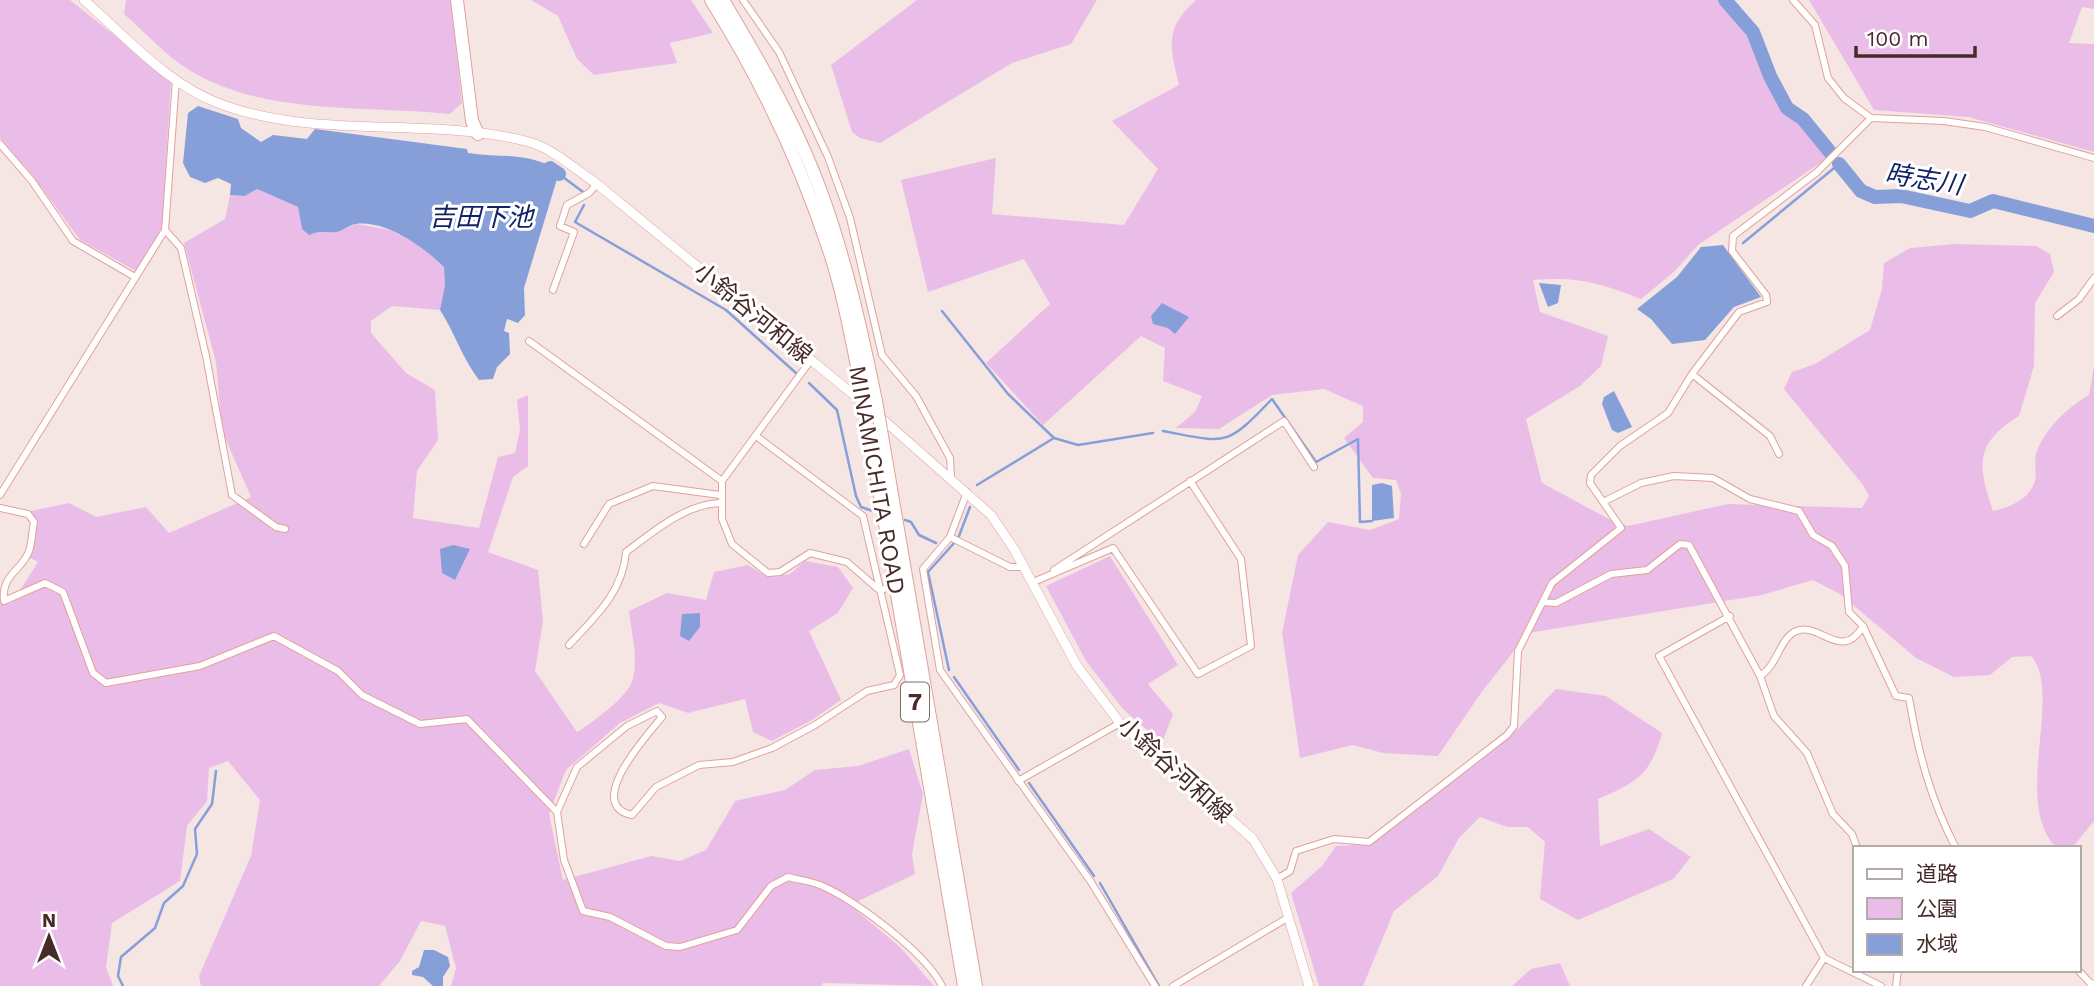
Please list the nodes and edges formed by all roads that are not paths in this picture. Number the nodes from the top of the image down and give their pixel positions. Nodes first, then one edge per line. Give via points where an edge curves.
1 (84, 0) edge
2 (457, 0) edge
3 (466, 0) edge
4 (701, 0) edge
5 (710, 0) edge
6 (723, 0) edge
7 (743, 0) edge
8 (1793, 0) edge
9 (740, 48) junction
10 (176, 80) junction
11 (1871, 118) junction
12 (478, 134) junction
13 (0, 144) edge
14 (2094, 158) edge
15 (597, 184) junction
16 (165, 230) junction
17 (135, 277) junction
18 (2094, 278) edge
19 (553, 290) dead end
20 (2057, 316) dead end
21 (529, 341) dead end
22 (811, 360) junction
23 (1692, 374) junction
24 (756, 436) junction
25 (1779, 454) dead end
26 (1314, 467) dead end
27 (951, 476) junction
28 (722, 481) junction
29 (1190, 481) junction
30 (967, 491) junction
31 (0, 495) edge
32 (720, 499) junction
33 (1605, 501) junction
34 (0, 508) edge
35 (285, 529) dead end
36 (950, 537) junction
37 (584, 544) dead end
38 (1023, 567) junction
39 (1035, 582) junction
40 (881, 589) junction
41 (1544, 602) junction
42 (1730, 617) junction
43 (1863, 626) junction
44 (569, 645) dead end
45 (1760, 676) junction
46 (1120, 723) junction
47 (1018, 781) junction
48 (556, 812) junction
49 (1856, 846) edge
50 (1955, 846) edge
51 (1277, 879) junction
52 (1289, 918) junction
53 (1824, 958) junction
54 (2080, 972) edge
55 (942, 986) edge
56 (964, 986) edge
57 (976, 986) edge
58 (1155, 986) edge
59 (1172, 986) edge
60 (1309, 986) edge
61 (1806, 986) edge
62 (1881, 986) edge
63 (2093, 986) edge

1 - 10 main road, 小鈴谷河和線
2 - 12 highway via 472,121
3 - 12 highway
4 - 9 highway via 730,44
5 - 9 highway, MINAMICHITA ROAD / 7
6 - 57 highway, MINAMICHITA ROAD / 7, bridge via 789,118 823,198 859,314
7 - 27 street via 779,52 828,158 854,231 882,355 916,396 950,458
8 - 11 street via 1815,25 1828,78 1844,99
9 - 56 highway, MINAMICHITA ROAD / 7, bridge via 782,130 830,251 862,390
10 - 12 main road, 小鈴谷河和線 via 202,97 247,112
10 - 16 street
11 - 14 street via 1985,127
11 - 23 street via 1817,172 1733,236 1732,251 1767,302 1739,312
12 - 15 main road, 小鈴谷河和線 via 531,143
13 - 17 street via 73,241
15 - 19 street via 567,205 560,226 574,232
15 - 22 main road, 小鈴谷河和線
16 - 17 street
16 - 35 street via 181,248 232,495
17 - 31 street
18 - 20 street via 2079,299
21 - 28 street
22 - 24 street
22 - 27 main road, 小鈴谷河和線
23 - 25 street via 1770,436
23 - 33 street via 1668,413 1620,446 1591,475 1590,483
24 - 28 street
24 - 40 street via 863,516
26 - 29 street via 1284,421
27 - 30 main road, 小鈴谷河和線
28 - 32 street
29 - 39 street
29 - 39 street via 1241,559 1251,646 1198,674 1113,548
30 - 36 street
30 - 38 main road, 小鈴谷河和線 via 991,515
32 - 37 street via 653,486 609,504
32 - 40 street via 732,544 768,573 780,572 810,553 847,562
32 - 44 street via 666,522 626,552 624,573 604,608
33 - 41 street via 1621,527 1552,583
33 - 43 street via 1641,483 1674,476 1713,478 1750,499 1798,511 1813,535 1832,547 1845,566 1849,612
34 - 48 street via 28,514 34,522 28,554 12,571 3,590 4,601 45,583 63,592 93,674 106,683 200,666 274,636 338,671 362,695 420,724 467,719
36 - 38 street via 1010,567
36 - 47 street via 923,569 920,583 940,670
38 - 39 main road, 小鈴谷河和線
39 - 46 main road, 小鈴谷河和線 via 1077,666
40 - 48 street via 900,675 894,685 867,691 772,748 733,762 699,765 656,787 632,815 624,814 614,784 631,754 662,717 657,710 627,726 577,767
41 - 42 street via 1556,603 1611,573 1647,570 1679,544 1689,545
41 - 51 street via 1518,650 1514,726 1507,735 1368,842 1334,839 1296,851 1290,871
42 - 45 street
42 - 53 street via 1659,656
43 - 45 street via 1855,639 1847,642 1800,630 1791,634 1769,671
43 - 50 street via 1896,696 1909,698 1921,765
45 - 49 street via 1774,716 1807,753 1833,814 1852,834
46 - 47 street
46 - 51 main road, 小鈴谷河和線 via 1253,839
47 - 58 street via 1091,882
48 - 55 street via 564,860 583,911 610,917 666,946 680,947 737,930 771,886 788,877 819,885 859,906 905,944
51 - 52 main road, 小鈴谷河和線
52 - 59 street
52 - 60 main road, 小鈴谷河和線
53 - 61 street
53 - 62 street
54 - 63 street

